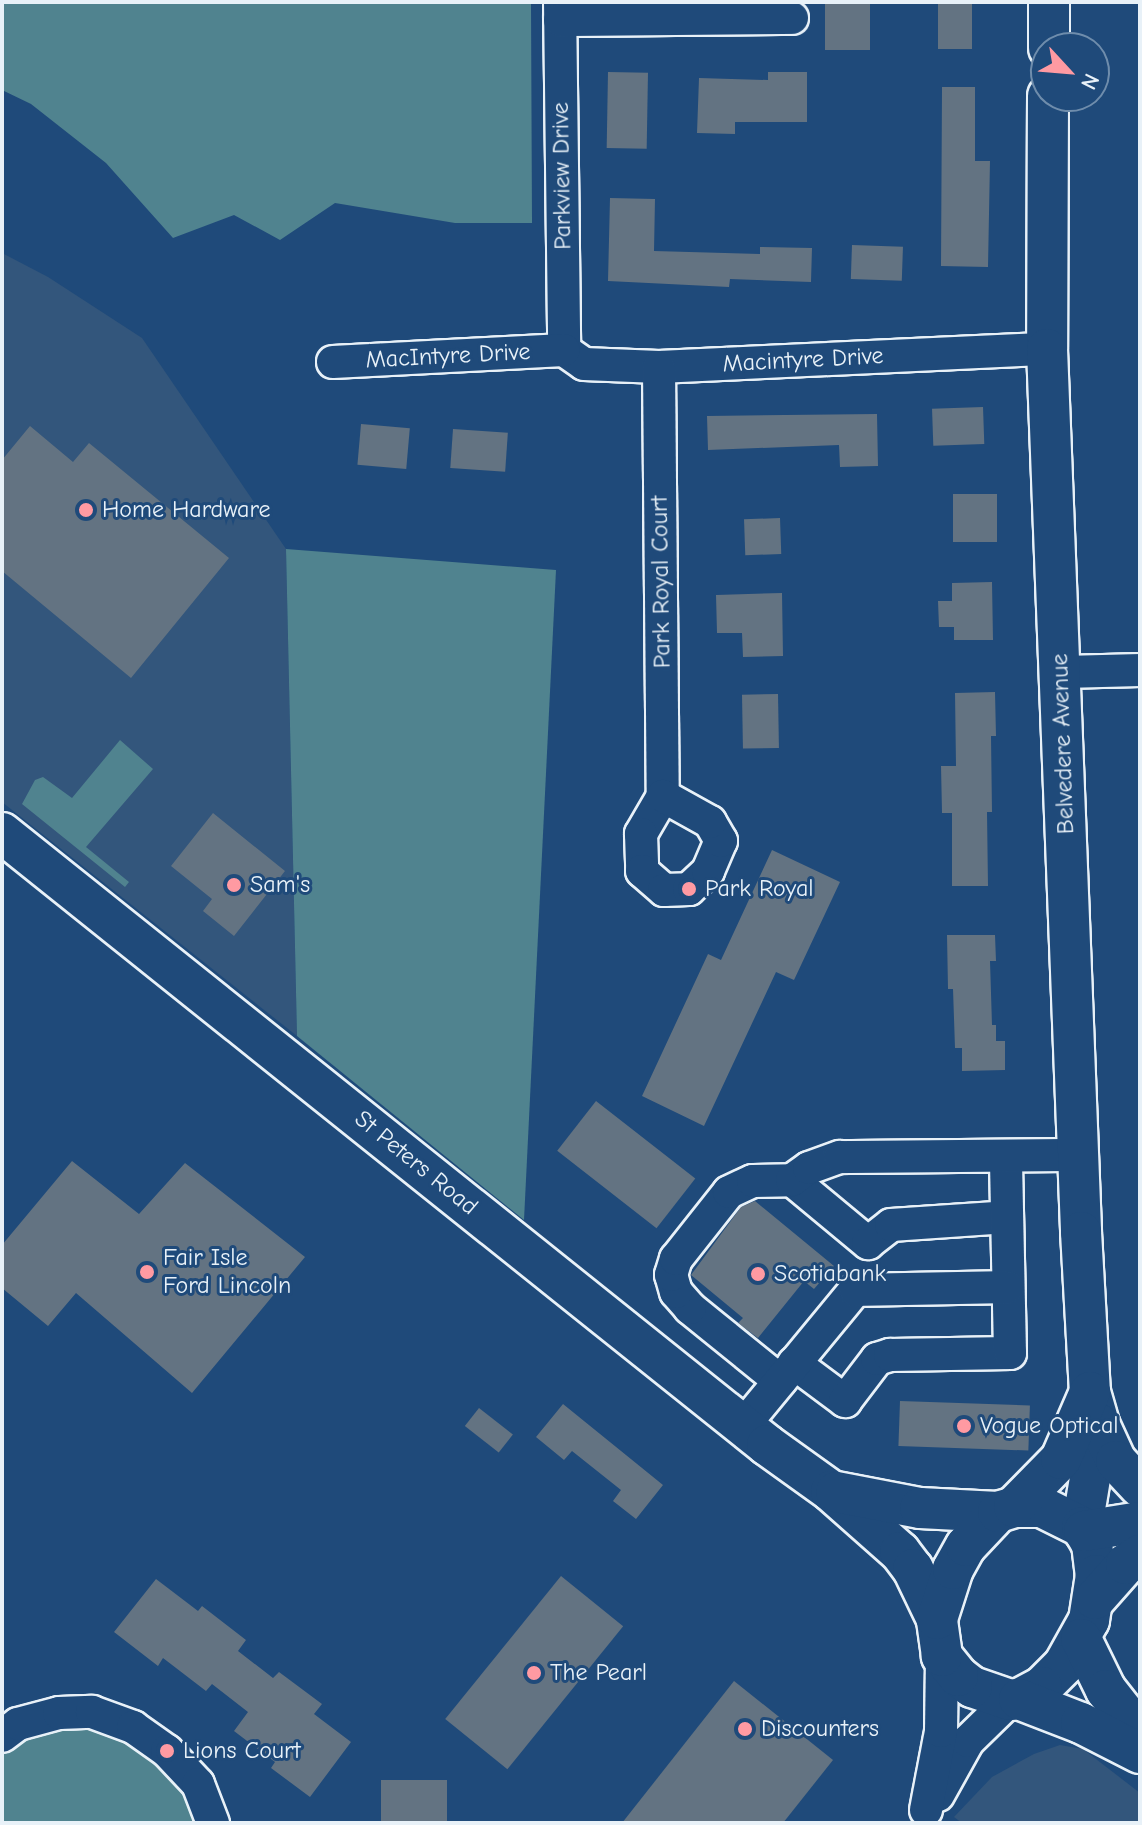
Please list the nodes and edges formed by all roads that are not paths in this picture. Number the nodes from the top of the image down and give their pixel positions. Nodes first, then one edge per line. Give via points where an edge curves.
1 (1049, 2) edge
2 (560, 11) edge
3 (792, 18) dead end
4 (1049, 32) edge
5 (1048, 112) edge
6 (1047, 349) junction
7 (564, 350) junction
8 (333, 362) dead end
9 (659, 367) junction
10 (1140, 670) edge
11 (1061, 672) junction
12 (663, 796) dead end
13 (2, 833) edge
14 (1078, 1155) junction
15 (1006, 1156) junction
16 (792, 1180) junction
17 (1007, 1217) junction
18 (868, 1243) junction
19 (1008, 1287) junction
20 (855, 1290) junction
21 (787, 1372) junction
22 (1094, 1408) junction
23 (743, 1426) junction
24 (1140, 1487) edge
25 (831, 1491) junction
26 (1006, 1510) junction
27 (1140, 1522) edge
28 (1083, 1529) junction
29 (1140, 1555) edge
30 (1095, 1599) junction
31 (940, 1638) junction
32 (1081, 1639) junction
33 (1014, 1699) junction
34 (1140, 1733) edge
35 (2, 1736) edge
36 (1140, 1753) edge
37 (922, 1816) edge
38 (213, 1823) edge

1 - 4 main road
2 - 3 street
2 - 7 street, Parkview Drive
5 - 6 main road, Belvedere Avenue
6 - 9 street, Macintyre Drive
6 - 11 main road, Belvedere Avenue
7 - 8 street, MacIntyre Drive
7 - 9 street, Macintyre Drive via 584,364
9 - 12 street, Park Royal Court
10 - 11 street
11 - 14 main road, Belvedere Avenue
13 - 23 main road, St Peters Road
14 - 15 street
14 - 22 main road, Belvedere Avenue
15 - 16 street via 840,1157
15 - 17 street
16 - 18 street
16 - 21 street via 753,1181 729,1192 676,1259 671,1275 676,1292 690,1308
17 - 18 street via 891,1225
17 - 19 street
18 - 20 street via 873,1263
19 - 20 street
19 - 21 street via 1010,1353 890,1355 877,1359 845,1401
20 - 21 street
21 - 23 street
22 - 24 main road via 1116,1461
22 - 26 main road, Belvedere Avenue via 1061,1459
22 - 28 main road, Belvedere Avenue
23 - 25 main road, St Peters Road
25 - 26 main road, St Peters Road via 920,1508
25 - 31 main road, St Peters Road via 900,1552 919,1580
26 - 28 main road via 1042,1507
26 - 31 main road via 982,1526 959,1557
27 - 28 main road
28 - 30 main road via 1096,1557
29 - 30 main road
30 - 32 main road
31 - 33 main road via 958,1676 972,1687
31 - 37 street via 945,1679 941,1731
32 - 33 main road via 1042,1687
32 - 34 main road via 1106,1690
33 - 36 main road via 1081,1723
33 - 37 street via 968,1741
35 - 38 street via 18,1724 59,1713 92,1712 133,1727 167,1751 198,1784

